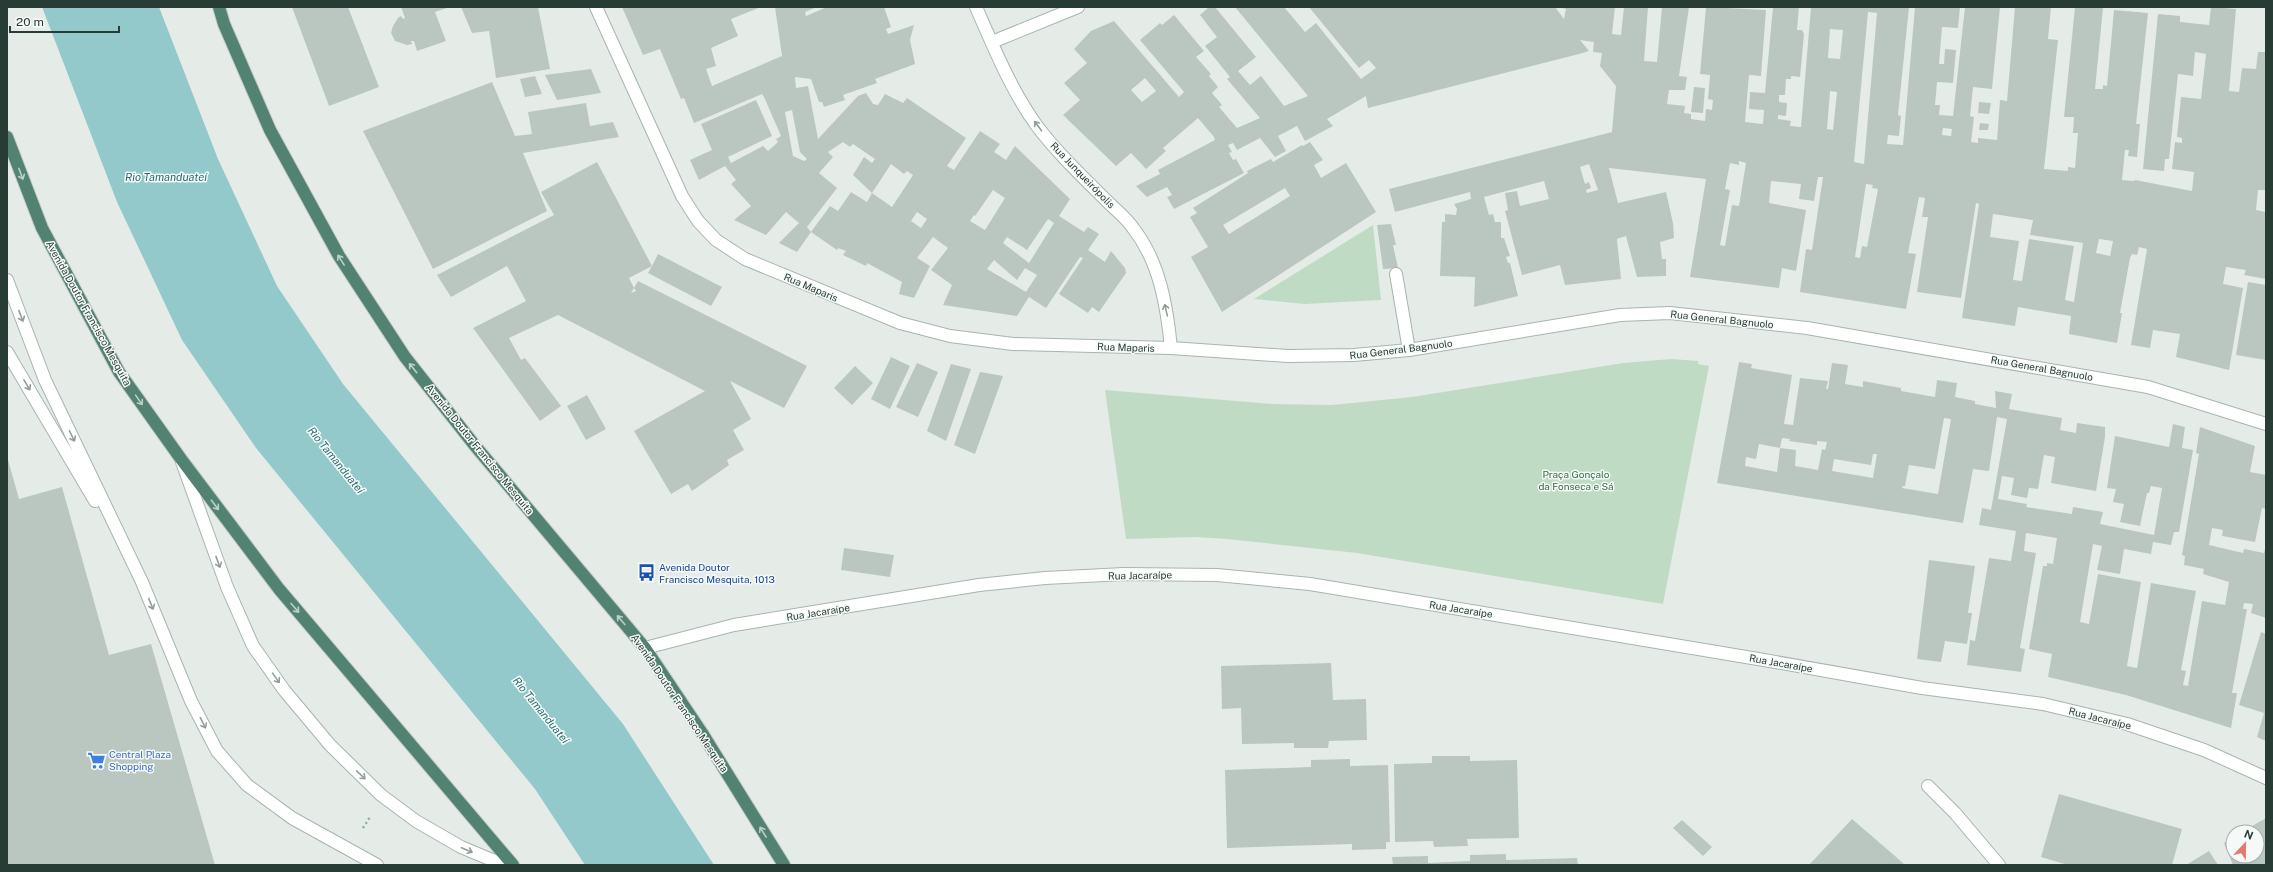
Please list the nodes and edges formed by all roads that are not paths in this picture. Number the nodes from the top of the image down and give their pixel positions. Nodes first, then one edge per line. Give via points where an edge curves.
1 (219, 7) edge
2 (596, 7) edge
3 (976, 7) edge
4 (1078, 7) edge
5 (992, 42) junction
6 (7, 137) edge
7 (1396, 274) dead end
8 (7, 280) edge
9 (1171, 348) junction
10 (1409, 350) junction
11 (7, 352) edge
12 (2266, 424) edge
13 (181, 459) junction
14 (142, 582) junction
15 (645, 648) junction
16 (2266, 778) edge
17 (1928, 786) dead end
18 (377, 865) edge
19 (504, 865) edge
20 (513, 865) edge
21 (784, 865) edge
22 (1999, 865) edge

15 -> 1 highway, Avenida Doutor Francisco Mesquita via 476,447 405,357 339,256 270,130
2 - 9 street, Rua Maparis via 682,196 698,221 716,240 745,258 900,323 950,336 1013,344
3 - 5 street, Rua Junqueirópolis
4 - 5 street
9 -> 5 street, Rua Junqueirópolis via 1164,302 1149,254 1134,228 1069,163 1038,127 1017,95
6 -> 13 highway, Avenida Doutor Francisco Mesquita via 42,228 115,365
7 - 10 street
8 -> 14 street via 45,380
9 - 10 street, Rua General Bagnuolo via 1288,356 1354,355
10 - 12 street, Rua General Bagnuolo via 1589,319 1678,313 1807,328 2148,387
11 -> 14 street
13 -> 19 street via 227,587 253,646 284,690 330,745 381,795 416,821 461,847
13 -> 20 highway, Avenida Doutor Francisco Mesquita via 279,590
14 -> 18 street via 192,701 217,751 247,785 292,818
15 - 16 street, Rua Jacaraípe via 734,626 979,585 1124,574 1217,575 1310,584 1922,688 2043,704 2127,724 2204,750
21 -> 15 highway, Avenida Doutor Francisco Mesquita via 702,733
17 - 22 street via 1955,813

